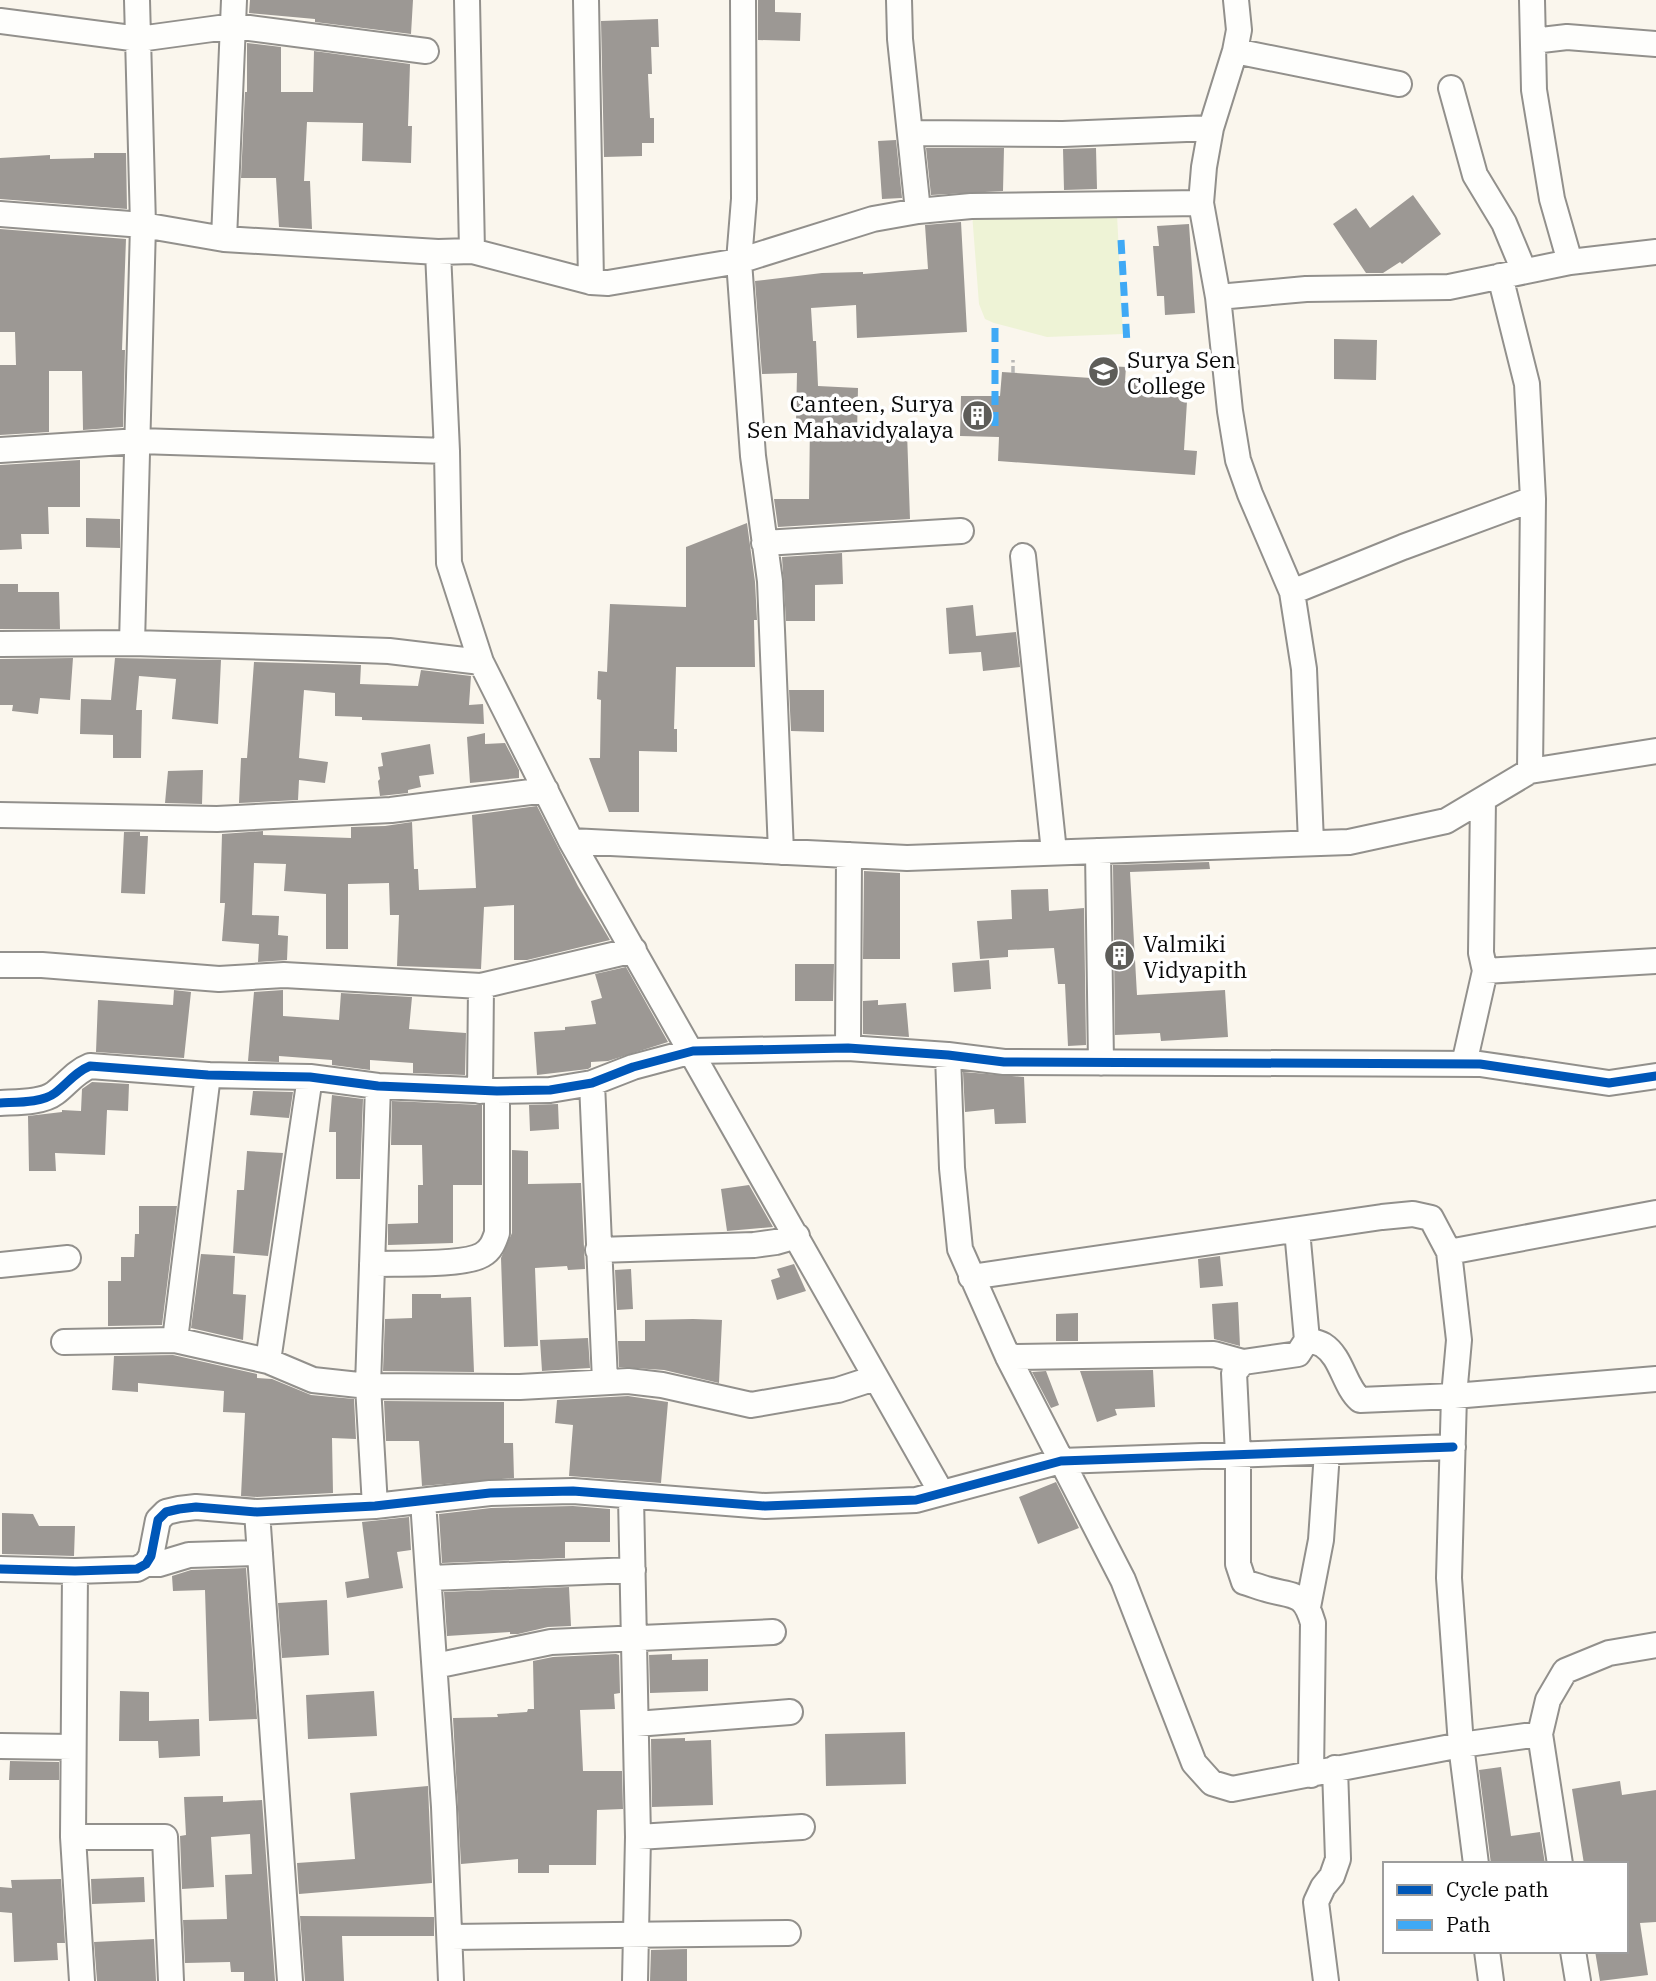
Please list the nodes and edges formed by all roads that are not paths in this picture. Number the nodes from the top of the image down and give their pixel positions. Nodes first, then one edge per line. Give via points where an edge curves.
1 (137, 0) edge
2 (234, 0) edge
3 (467, 0) edge
4 (586, 0) edge
5 (743, 0) edge
6 (899, 0) edge
7 (1236, 0) edge
8 (1532, 0) edge
9 (0, 21) edge
10 (234, 26) junction
11 (139, 40) junction
12 (1533, 41) junction
13 (1656, 44) edge
14 (426, 51) dead end
15 (1235, 51) junction
16 (1399, 84) dead end
17 (1451, 88) dead end
18 (1211, 128) junction
19 (911, 134) junction
20 (1201, 203) junction
21 (918, 211) junction
22 (0, 214) edge
23 (143, 225) junction
24 (224, 239) junction
25 (472, 251) junction
26 (1656, 252) edge
27 (438, 253) junction
28 (739, 261) junction
29 (1570, 262) junction
30 (1512, 274) junction
31 (592, 282) junction
32 (1218, 297) junction
33 (139, 441) junction
34 (0, 450) edge
35 (447, 451) junction
36 (1533, 499) junction
37 (961, 531) dead end
38 (764, 543) junction
39 (1023, 556) dead end
40 (1292, 592) junction
41 (132, 643) junction
42 (0, 644) edge
43 (481, 662) junction
44 (1656, 751) edge
45 (1530, 771) junction
46 (547, 790) junction
47 (1483, 799) junction
48 (0, 815) edge
49 (571, 841) junction
50 (1311, 843) junction
51 (1098, 851) junction
52 (782, 852) junction
53 (1054, 852) junction
54 (849, 855) junction
55 (634, 950) junction
56 (1656, 961) edge
57 (0, 965) edge
58 (1485, 971) junction
59 (481, 986) junction
60 (848, 1048) junction
61 (693, 1051) junction
62 (948, 1055) junction
63 (1101, 1063) junction
64 (1464, 1064) junction
65 (208, 1075) junction
66 (1656, 1076) edge
67 (310, 1077) junction
68 (592, 1083) junction
69 (377, 1086) junction
70 (488, 1091) junction
71 (0, 1103) edge
72 (1656, 1213) edge
73 (1297, 1230) junction
74 (797, 1236) junction
75 (598, 1250) junction
76 (1449, 1252) junction
77 (68, 1258) dead end
78 (372, 1264) junction
79 (0, 1265) edge
80 (971, 1277) junction
81 (175, 1340) junction
82 (1307, 1340) junction
83 (64, 1342) dead end
84 (1008, 1357) junction
85 (268, 1361) junction
86 (1242, 1362) junction
87 (875, 1378) junction
88 (1656, 1379) edge
89 (605, 1381) junction
90 (369, 1386) junction
91 (1454, 1396) junction
92 (1453, 1447) junction
93 (1327, 1452) junction
94 (1238, 1455) junction
95 (1060, 1461) junction
96 (941, 1492) junction
97 (631, 1497) junction
98 (423, 1502) junction
99 (374, 1506) junction
100 (257, 1512) junction
101 (260, 1553) junction
102 (146, 1564) junction
103 (0, 1569) edge
104 (633, 1570) junction
105 (75, 1571) junction
106 (430, 1578) junction
107 (1308, 1607) junction
108 (773, 1632) dead end
109 (635, 1640) junction
110 (1656, 1645) edge
111 (435, 1666) junction
112 (790, 1712) dead end
113 (636, 1724) junction
114 (1541, 1734) junction
115 (1461, 1745) junction
116 (0, 1746) edge
117 (74, 1747) junction
118 (1335, 1768) junction
119 (1311, 1775) junction
120 (802, 1827) dead end
121 (73, 1837) junction
122 (638, 1837) junction
123 (1476, 1862) edge
124 (1560, 1862) edge
125 (635, 1933) junction
126 (788, 1933) dead end
127 (450, 1937) junction
128 (1487, 1953) edge
129 (1573, 1953) edge
130 (82, 1981) edge
131 (171, 1981) edge
132 (290, 1981) edge
133 (451, 1981) edge
134 (635, 1981) edge
135 (1326, 1981) edge
136 (1491, 1981) edge
137 (1577, 1981) edge

1 - 11 street
2 - 10 street
3 - 25 street
4 - 31 street
5 - 28 street via 744,199
6 - 19 street
7 - 15 street via 1239,30
8 - 12 street
9 - 11 street
10 - 11 street
10 - 14 street
10 - 24 street
11 - 23 street
12 - 13 street via 1567,37
12 - 29 street via 1534,90 1552,199
15 - 16 street
15 - 18 street
17 - 30 street via 1475,175 1504,223
18 - 19 street
18 - 20 street
19 - 21 street
20 - 21 street via 971,205
20 - 32 street
21 - 28 street via 873,219
22 - 23 street
23 - 24 street
23 - 33 street
24 - 27 street
25 - 27 street
25 - 31 street
26 - 29 street
27 - 35 street
28 - 31 street
28 - 38 street
29 - 30 street
30 - 32 street via 1441,287 1306,289
30 - 36 street via 1527,384
32 - 40 street via 1238,460
33 - 34 street
33 - 35 street
33 - 41 street
35 - 43 street via 449,563
36 - 40 street
36 - 45 street
37 - 38 street
38 - 52 street via 770,581
39 - 53 street
40 - 50 street via 1304,669
41 - 42 street
41 - 43 street via 389,651
43 - 46 street
44 - 45 street
45 - 47 street
46 - 48 street via 391,810 217,819
46 - 49 street
47 - 50 street via 1446,821 1349,842
47 - 58 street via 1481,953
49 - 52 street
49 - 55 street
50 - 51 street
51 - 53 street
51 - 63 street
52 - 54 street
53 - 54 street via 908,858
54 - 60 street
55 - 59 street
55 - 61 street
56 - 58 street
57 - 59 street via 219,979 284,975
58 - 64 street
59 - 70 street
60 - 61 street
60 - 62 street
61 - 68 street
61 - 74 street
62 - 63 street via 1004,1062
62 - 80 street via 954,1197 960,1250
63 - 64 street
64 - 66 street via 1609,1083
65 - 67 street
65 - 71 street via 90,1066 79,1070 53,1095
65 - 81 street
67 - 69 street
67 - 85 street
68 - 70 street via 550,1090
68 - 75 street
69 - 70 street
69 - 78 street
70 - 78 street via 497,1233 492,1246 481,1256 462,1261
72 - 76 street
73 - 76 street via 1413,1214 1431,1218
73 - 80 street
73 - 82 street
74 - 75 street via 754,1245
74 - 87 street
75 - 89 street
76 - 91 street via 1459,1340
77 - 79 street
78 - 90 street
80 - 84 street
81 - 83 street
81 - 85 street
82 - 86 street via 1298,1354
82 - 91 street via 1323,1345 1333,1356 1360,1400
84 - 86 street via 1214,1354
84 - 95 street
85 - 90 street via 313,1380
86 - 94 street via 1234,1373
87 - 89 street via 838,1390 751,1405 662,1385
87 - 96 street
88 - 91 street
89 - 90 street via 520,1387
90 - 99 street
91 - 92 street
92 - 93 street
92 - 115 street via 1449,1578
93 - 94 street
93 - 107 street via 1321,1540
94 - 95 street
94 - 107 street via 1238,1564 1244,1582 1297,1595
95 - 96 street
95 - 119 street via 1123,1580 1194,1763 1212,1783 1232,1789
96 - 97 street via 916,1500 765,1506
97 - 98 street via 573,1491 490,1493
97 - 104 street
98 - 99 street
98 - 106 street
99 - 100 street
100 - 101 street
100 - 102 street via 196,1507 166,1513 159,1520
101 - 102 street via 189,1555
101 - 132 street
102 - 105 street via 127,1570
103 - 105 street
104 - 106 street
104 - 109 street
105 - 117 street
106 - 111 street
107 - 119 street via 1313,1623
108 - 109 street
109 - 111 street via 551,1642
109 - 113 street
110 - 114 street via 1608,1653 1565,1671 1548,1700
111 - 127 street
112 - 113 street
113 - 122 street
114 - 115 street
114 - 124 street
115 - 118 street
115 - 123 street
116 - 117 street
117 - 121 street
118 - 119 street
118 - 135 street via 1338,1859 1316,1902
120 - 122 street
121 - 130 street
121 - 131 street via 165,1837
122 - 125 street
125 - 126 street
125 - 127 street
125 - 134 street
127 - 133 street
128 - 136 street
129 - 137 street

